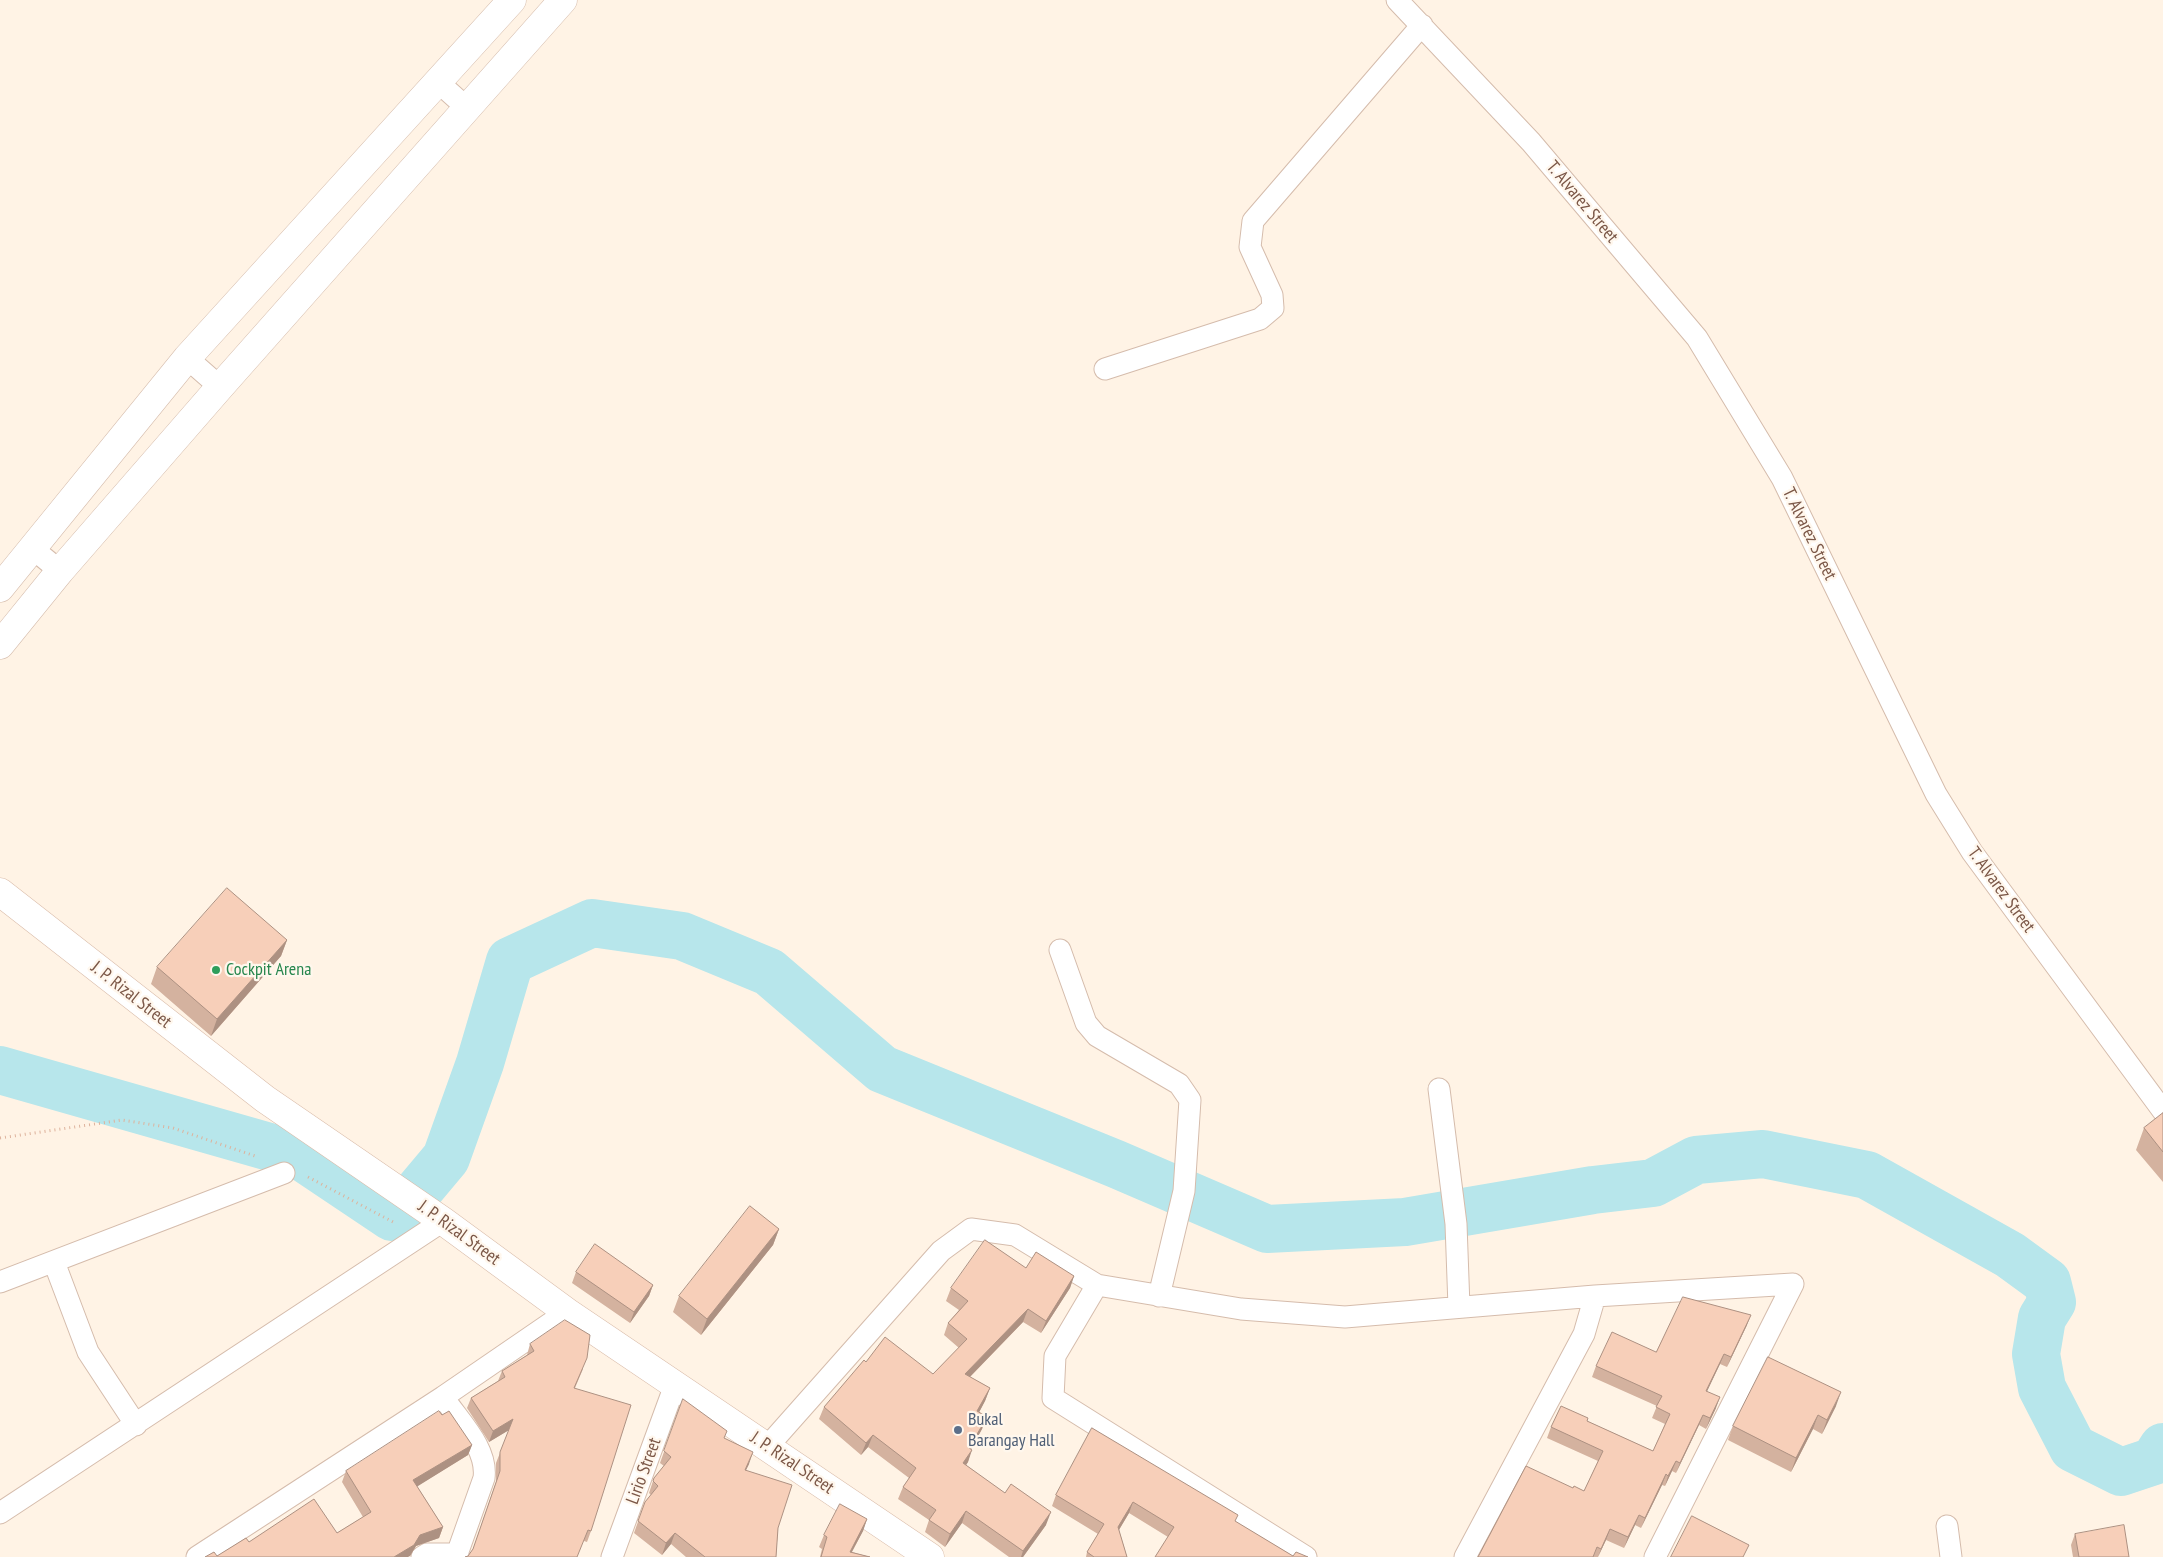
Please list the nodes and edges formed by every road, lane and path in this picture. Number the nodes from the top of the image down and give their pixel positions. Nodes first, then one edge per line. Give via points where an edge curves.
1 (512, 0) edge
2 (563, 0) edge
3 (1397, 0) edge
4 (1422, 25) junction
5 (438, 82) junction
6 (467, 108) junction
7 (187, 358) junction
8 (1105, 370) dead end
9 (220, 387) junction
10 (32, 548) junction
11 (60, 571) junction
12 (0, 588) edge
13 (0, 645) edge
14 (0, 892) edge
15 (1060, 950) dead end
16 (1439, 1089) dead end
17 (2163, 1111) edge
18 (0, 1138) edge
19 (266, 1160) dead end
20 (293, 1173) joint
21 (443, 1221) junction
22 (420, 1237) junction
23 (54, 1262) junction
24 (0, 1282) edge
25 (1097, 1285) junction
26 (1159, 1296) junction
27 (1595, 1296) junction
28 (1459, 1307) junction
29 (567, 1312) junction
30 (675, 1385) junction
31 (443, 1397) junction
32 (136, 1426) junction
33 (768, 1446) junction
34 (0, 1513) edge
35 (1947, 1526) dead end
36 (457, 1555) edge
37 (616, 1556) edge
38 (197, 1557) edge
39 (422, 1557) edge
40 (930, 1557) edge
41 (1306, 1557) edge
42 (1465, 1557) edge
43 (1655, 1557) edge
44 (1951, 1557) edge

1 - 5 street
2 - 6 street
3 - 4 street, T. Alvarez Street
4 - 8 street via 1252,221 1250,247 1272,295 1273,308 1260,319
4 - 17 street, T. Alvarez Street via 1532,142 1697,338 1782,478 1936,794 1972,852
5 - 6 street
5 - 7 street
6 - 9 street
7 - 9 street
7 - 10 street
9 - 11 street
10 - 11 street
10 - 12 street
11 - 13 street
14 - 21 street, J. P. Rizal Street via 265,1099
15 - 26 street via 1086,1023 1097,1036 1179,1084 1190,1100 1182,1199
16 - 28 street via 1456,1224
18 - 19 path via 122,1120 173,1128
20 - 22 path
20 - 23 street
21 - 22 street
21 - 29 street, J. P. Rizal Street
22 - 32 street
23 - 24 street
23 - 32 street via 88,1352
25 - 26 street
25 - 33 street via 1015,1235 972,1228 941,1251
25 - 41 street via 1055,1356 1053,1398
26 - 28 street via 1241,1310 1345,1317
27 - 28 street
27 - 42 street via 1584,1334
27 - 43 street via 1794,1284
29 - 30 street, J. P. Rizal Street
29 - 31 street
30 - 33 street, J. P. Rizal Street
30 - 37 street, Lirio Street
31 - 36 street via 482,1454 486,1466
31 - 38 street
32 - 34 street
33 - 40 street, J. P. Rizal Street
35 - 44 street
36 - 39 street via 427,1554

